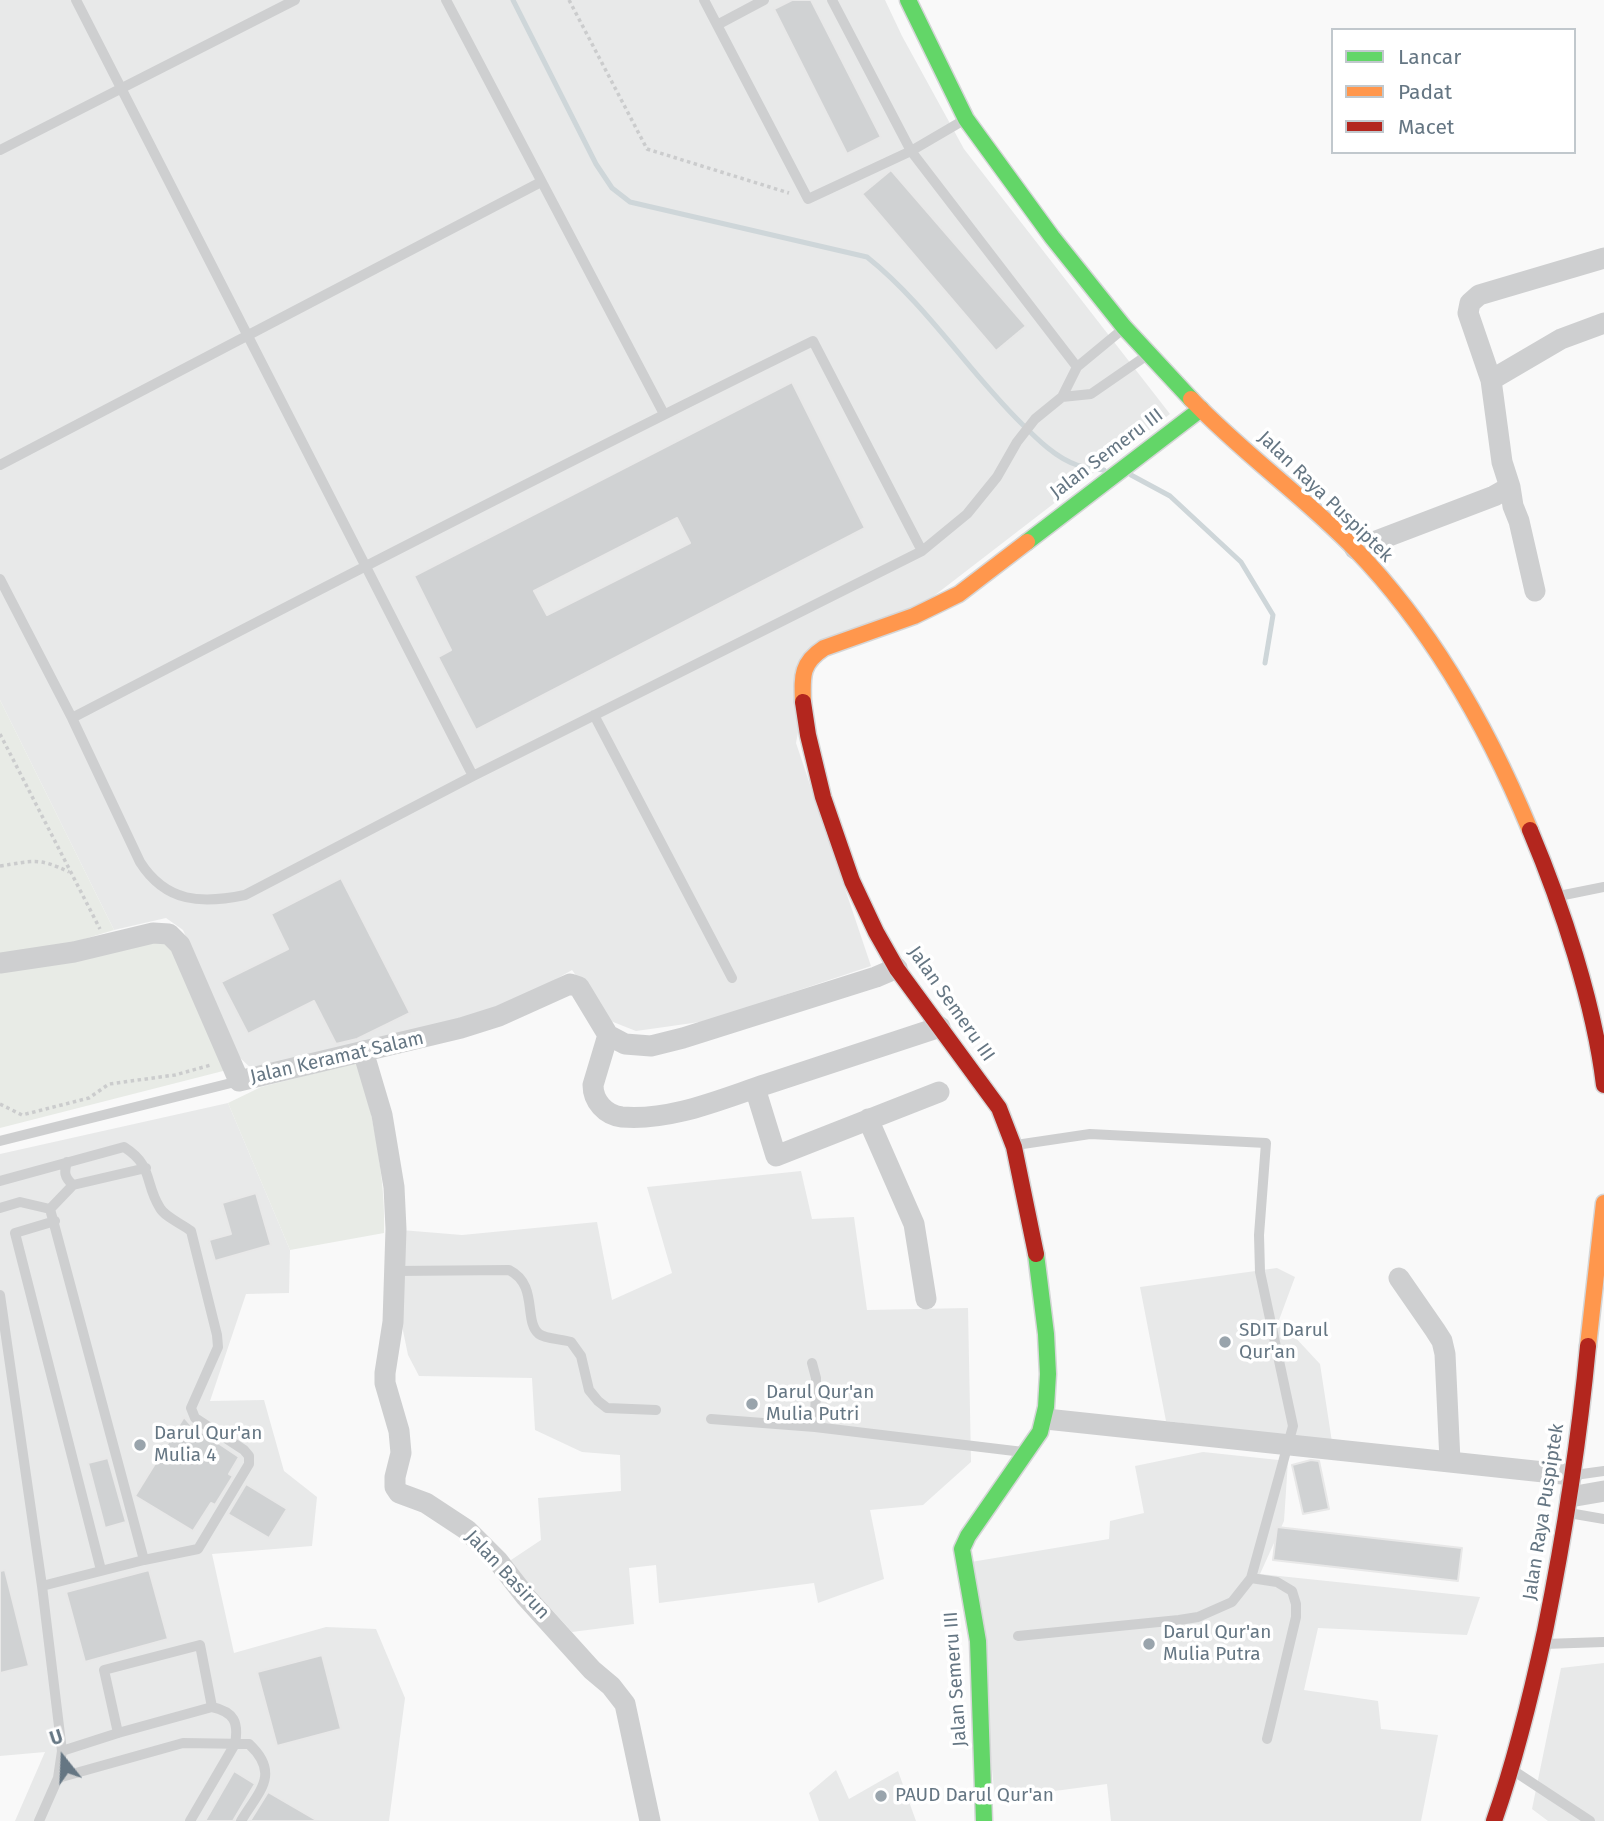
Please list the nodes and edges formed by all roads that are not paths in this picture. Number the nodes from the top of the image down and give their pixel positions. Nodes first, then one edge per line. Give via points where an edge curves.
1 (76, 0) edge
2 (295, 0) edge
3 (446, 0) edge
4 (705, 0) edge
5 (764, 0) edge
6 (832, 0) edge
7 (908, 0) edge
8 (717, 25) junction
9 (121, 88) junction
10 (966, 119) junction
11 (0, 150) edge
12 (911, 151) junction
13 (541, 182) junction
14 (1604, 258) edge
15 (1604, 323) edge
16 (1124, 327) junction
17 (247, 336) junction
18 (1149, 354) junction
19 (1077, 367) junction
20 (1491, 380) junction
21 (1062, 397) junction
22 (1201, 409) junction
23 (664, 414) junction
24 (0, 465) edge
25 (1510, 487) junction
26 (1355, 549) junction
27 (922, 551) junction
28 (366, 566) junction
29 (0, 579) edge
30 (1535, 592) dead end
31 (594, 715) junction
32 (72, 718) junction
33 (473, 776) junction
34 (1604, 887) edge
35 (1556, 896) junction
36 (0, 963) edge
37 (897, 968) junction
38 (732, 978) dead end
39 (940, 1027) junction
40 (608, 1035) junction
41 (363, 1051) junction
42 (239, 1081) junction
43 (1604, 1085) edge
44 (755, 1088) junction
45 (939, 1092) dead end
46 (868, 1119) junction
47 (0, 1141) edge
48 (1014, 1145) junction
49 (67, 1162) junction
50 (146, 1168) junction
51 (0, 1181) edge
52 (73, 1185) junction
53 (1604, 1203) edge
54 (0, 1208) edge
55 (50, 1209) junction
56 (55, 1221) junction
57 (395, 1272) junction
58 (1399, 1278) dead end
59 (0, 1295) edge
60 (926, 1299) dead end
61 (812, 1363) dead end
62 (656, 1410) dead end
63 (711, 1419) dead end
64 (1046, 1419) junction
65 (815, 1427) junction
66 (1289, 1445) junction
67 (1026, 1452) junction
68 (1450, 1461) junction
69 (1604, 1471) edge
70 (1572, 1475) junction
71 (1604, 1491) edge
72 (1568, 1505) junction
73 (1604, 1519) edge
74 (144, 1560) junction
75 (101, 1570) junction
76 (1251, 1578) junction
77 (42, 1586) junction
78 (1018, 1636) dead end
79 (1604, 1642) edge
80 (1542, 1644) junction
81 (212, 1707) junction
82 (118, 1733) junction
83 (1267, 1739) dead end
84 (235, 1744) junction
85 (62, 1751) junction
86 (1512, 1770) junction
87 (58, 1779) junction
88 (39, 1821) edge
89 (190, 1821) edge
90 (241, 1821) edge
91 (650, 1821) edge
92 (984, 1821) edge
93 (1494, 1821) edge
94 (1590, 1821) edge

1 - 9 lane
2 - 9 lane
3 - 13 lane
4 - 8 lane
5 - 8 lane
6 - 12 lane
7 - 10 main road, Jalan Raya Puspiptek
8 - 12 lane via 808,199
9 - 11 lane
9 - 17 lane
10 - 12 lane
10 - 16 main road, Jalan Raya Puspiptek
12 - 19 lane
13 - 17 lane
13 - 23 lane
14 - 20 street via 1472,299 1468,313
15 - 20 street via 1561,339
16 - 18 main road, Jalan Raya Puspiptek
16 - 19 lane
17 - 24 lane
17 - 28 lane
18 - 21 lane via 1091,394
18 - 22 main road, Jalan Raya Puspiptek
19 - 21 lane
20 - 25 street via 1502,462
21 - 27 lane via 1035,419 967,514
22 - 26 main road, Jalan Raya Puspiptek
22 - 37 main road, Jalan Semeru III via 959,594 914,616 824,648 804,667 803,711 837,841
23 - 27 lane via 813,341
23 - 28 lane
25 - 26 street
25 - 30 street
26 - 35 main road, Jalan Raya Puspiptek via 1409,612 1479,721 1530,825
27 - 31 lane
28 - 32 lane
28 - 33 lane
29 - 32 lane
31 - 33 lane
31 - 38 lane
32 - 33 lane via 151,879 196,901 245,895
34 - 35 lane
35 - 43 main road, Jalan Raya Puspiptek via 1586,993
36 - 42 street, Jalan Keramat Salam via 153,933 169,934 180,945
37 - 39 main road, Jalan Semeru III
37 - 40 street via 651,1046 625,1044
39 - 44 street
39 - 48 main road, Jalan Semeru III via 996,1103
40 - 41 street, Jalan Keramat Salam via 579,988 570,984 499,1016
40 - 44 street via 593,1092 601,1107 616,1115 656,1115
41 - 42 street, Jalan Keramat Salam
41 - 57 street, Jalan Basirun via 394,1187
42 - 47 lane
44 - 46 street via 776,1156
45 - 46 street
46 - 60 street via 914,1224
48 - 64 main road, Jalan Semeru III via 1039,1277 1048,1385
48 - 66 lane via 1090,1134 1266,1143 1260,1272 1293,1426
49 - 50 lane via 124,1147
49 - 51 lane
49 - 52 lane via 64,1172
50 - 52 lane
50 - 74 lane via 160,1209 191,1231 217,1335 218,1347 191,1408 195,1418 244,1450 249,1464 198,1549
52 - 55 lane
53 - 70 main road, Jalan Raya Puspiptek via 1594,1276 1589,1387
54 - 55 lane via 20,1202
55 - 56 lane
56 - 74 lane
56 - 75 lane via 15,1233
57 - 62 lane via 509,1270 517,1274 526,1286 535,1329 541,1336 571,1342 580,1356 589,1390 598,1401 607,1408
57 - 91 street, Jalan Basirun via 385,1373 401,1453 395,1487 467,1530 625,1704
58 - 68 street via 1442,1341
59 - 77 lane
61 - 65 lane
63 - 65 lane
64 - 66 street
64 - 67 main road, Jalan Semeru III
65 - 67 lane
66 - 68 street
66 - 76 lane
67 - 92 main road, Jalan Semeru III via 962,1549 978,1641
68 - 70 street
69 - 70 lane
70 - 72 main road, Jalan Raya Puspiptek
71 - 72 street
72 - 73 lane
72 - 80 main road, Jalan Raya Puspiptek
74 - 75 lane
75 - 77 lane
76 - 78 lane via 1232,1602 1198,1617
76 - 83 lane via 1277,1582 1292,1591 1296,1604
77 - 85 lane
79 - 80 lane
80 - 86 main road, Jalan Raya Puspiptek
81 - 82 lane
81 - 82 lane via 200,1645 104,1670
81 - 84 lane via 225,1710 234,1719
82 - 85 lane
84 - 87 lane via 183,1743
84 - 89 lane
84 - 90 lane via 249,1744 257,1752 267,1778
85 - 87 lane
86 - 93 main road, Jalan Raya Puspiptek
86 - 94 lane
87 - 88 lane

